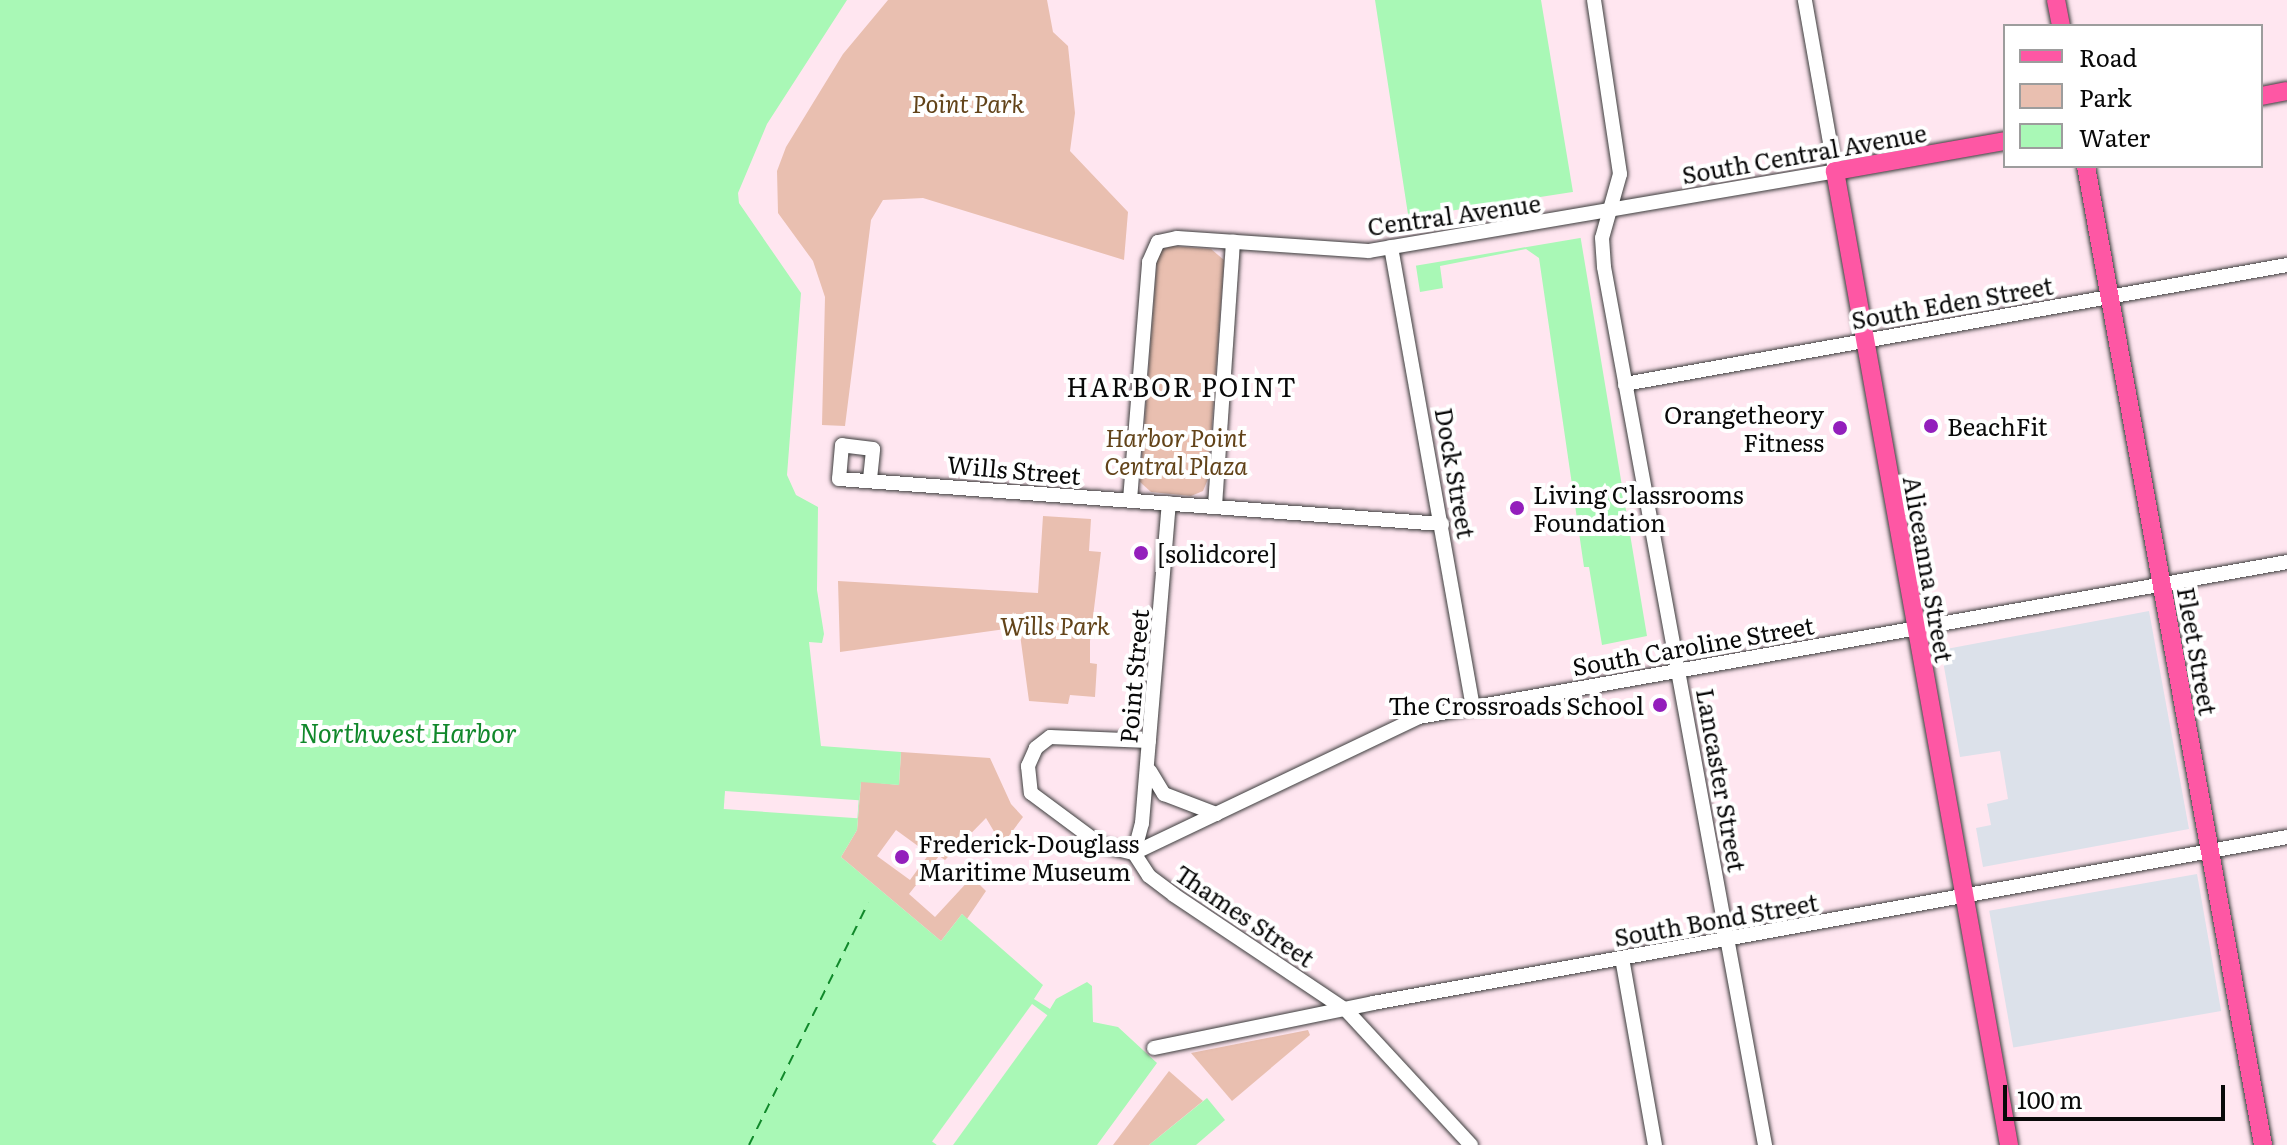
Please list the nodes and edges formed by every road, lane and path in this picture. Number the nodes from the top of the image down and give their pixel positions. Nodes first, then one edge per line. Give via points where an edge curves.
1 (1594, 0) edge
2 (1805, 0) edge
3 (2056, 0) edge
4 (2061, 24) edge
5 (2287, 91) edge
6 (2263, 96) edge
7 (2003, 141) edge
8 (2086, 168) edge
9 (1835, 171) junction
10 (1612, 211) junction
11 (1233, 242) junction
12 (1398, 246) junction
13 (2287, 265) edge
14 (2110, 297) junction
15 (1865, 340) junction
16 (1625, 384) junction
17 (870, 479) dead end
18 (1130, 500) junction
19 (1169, 503) junction
20 (1215, 506) junction
21 (1442, 524) junction
22 (2287, 562) edge
23 (2162, 584) junction
24 (1915, 627) junction
25 (1679, 670) junction
26 (1473, 707) junction
27 (1149, 741) junction
28 (1148, 764) junction
29 (1216, 814) junction
30 (2287, 837) edge
31 (2210, 851) junction
32 (1134, 853) junction
33 (1965, 897) junction
34 (1728, 939) junction
35 (1622, 958) junction
36 (1346, 1010) junction
37 (1154, 1048) dead end
38 (1471, 1145) edge
39 (1655, 1145) edge
40 (1765, 1145) edge
41 (2009, 1145) edge
42 (2263, 1145) edge

1 - 10 street, Lancaster Street via 1620,170
2 - 9 street, Aliceanna Street
3 - 4 main road
5 - 6 main road
7 - 9 main road, South Central Avenue
8 - 14 main road, Fleet Street
9 - 10 street, South Central Avenue
9 - 15 main road, Aliceanna Street
10 - 12 street, Central Avenue
10 - 16 street, Lancaster Street via 1602,248
11 - 12 street, Central Avenue via 1369,251
11 - 18 street, Central Avenue via 1158,242 1149,262
11 - 20 street
12 - 21 street, Dock Street
13 - 14 street, South Eden Street
14 - 15 street, South Eden Street
14 - 23 main road, Fleet Street
15 - 16 street, South Eden Street
15 - 24 main road, Aliceanna Street
16 - 25 street, Lancaster Street
17 - 18 street, Wills Street
18 - 19 street, Wills Street
19 - 20 street, Wills Street
19 - 27 street, Point Street
20 - 21 street, Wills Street
21 - 26 street, Dock Street
22 - 23 street, South Caroline Street
23 - 24 street, South Caroline Street
23 - 31 main road, Fleet Street
24 - 25 street, South Caroline Street
24 - 33 main road, Aliceanna Street
25 - 26 street, South Caroline Street
25 - 34 street, Lancaster Street
26 - 29 street, South Caroline Street via 1419,717
27 - 28 street, Point Street
27 - 32 street via 1058,734 1042,741 1028,766 1035,799 1101,845
28 - 29 street via 1153,784 1164,794
28 - 32 street, Point Street
29 - 32 street, South Caroline Street
30 - 31 street, South Bond Street
31 - 33 street, South Bond Street
31 - 42 main road, Fleet Street
32 - 36 street, Thames Street via 1149,876 1174,895
33 - 34 street, South Bond Street
33 - 41 main road, Aliceanna Street
34 - 35 street, South Bond Street
34 - 40 street, Lancaster Street
35 - 36 street, South Bond Street
35 - 39 street
36 - 37 street, South Bond Street
36 - 38 street, Thames Street

